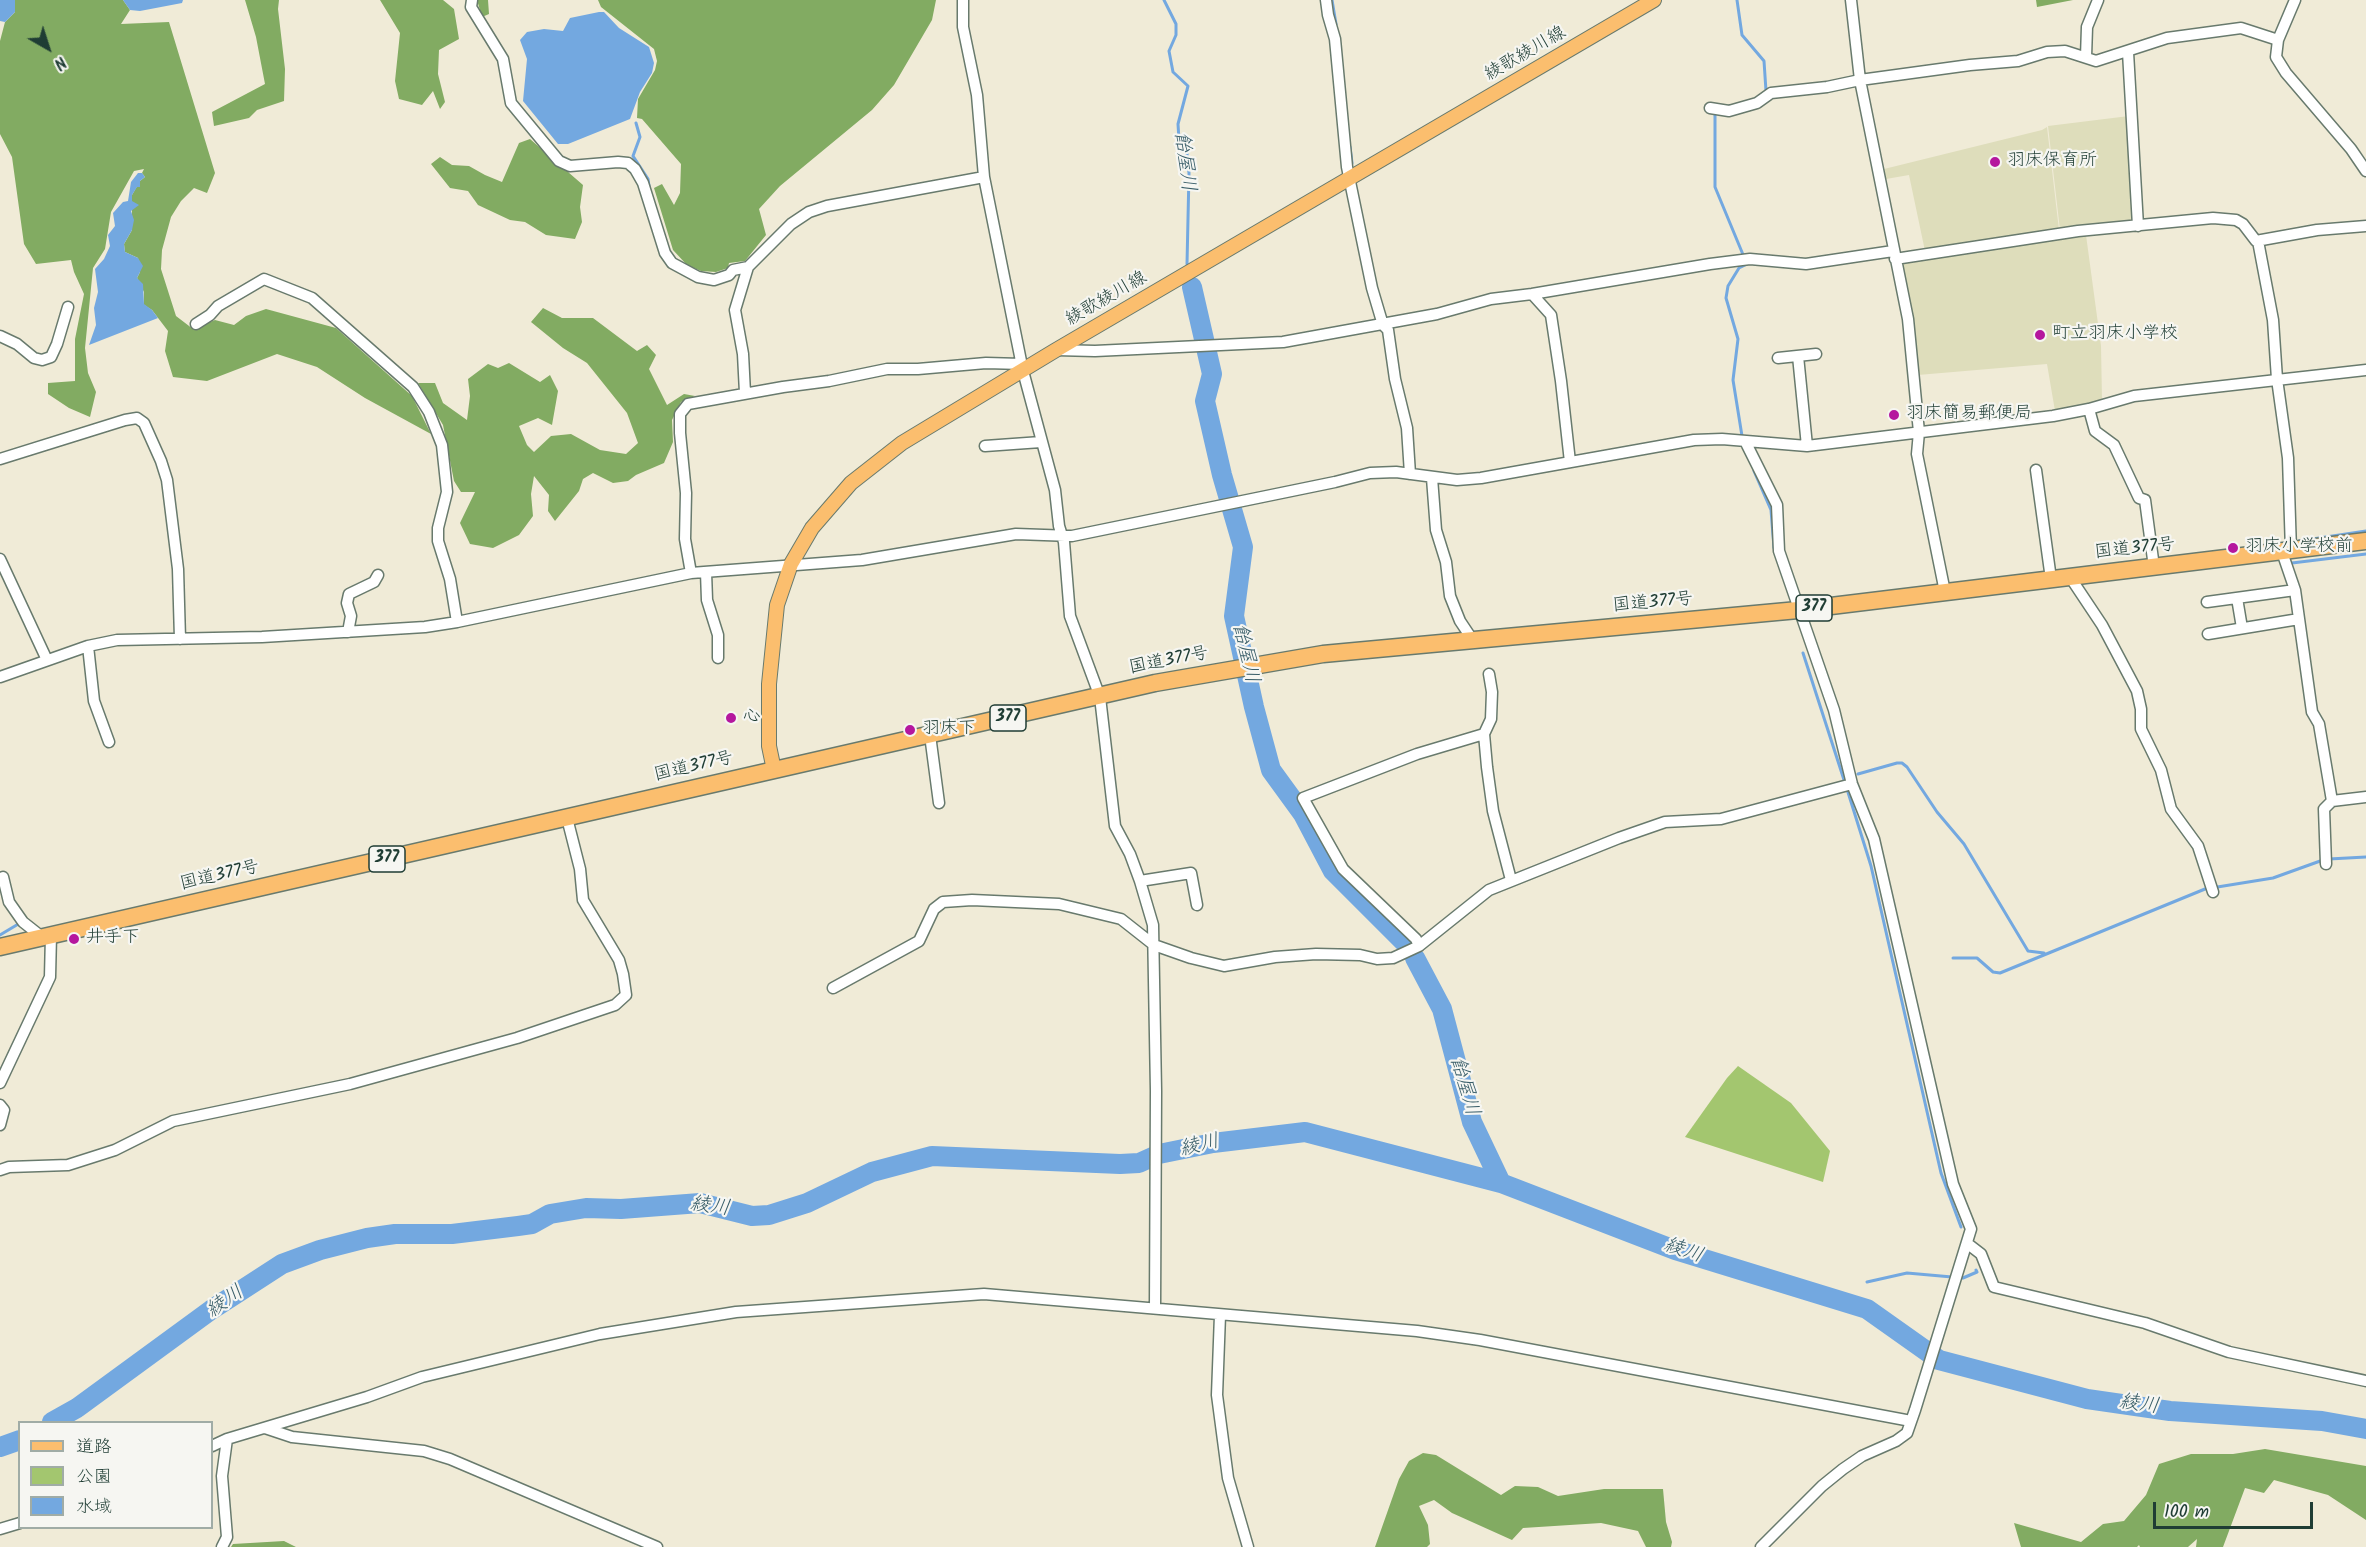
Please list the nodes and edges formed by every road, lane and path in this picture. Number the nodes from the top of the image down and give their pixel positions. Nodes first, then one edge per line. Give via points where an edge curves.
1 (472, 0) edge
2 (963, 0) edge
3 (1326, 0) edge
4 (1654, 0) edge
5 (1851, 0) edge
6 (2098, 0) edge
7 (2295, 0) edge
8 (2278, 40) junction
9 (2128, 52) junction
10 (2086, 57) junction
11 (1860, 80) junction
12 (1714, 109) dead end
13 (2366, 171) edge
14 (984, 177) junction
15 (1350, 178) junction
16 (2366, 225) edge
17 (2138, 226) junction
18 (2258, 241) junction
19 (1894, 255) junction
20 (748, 267) junction
21 (1532, 294) junction
22 (68, 307) dead end
23 (196, 324) dead end
24 (1383, 325) junction
25 (0, 336) edge
26 (1056, 350) junction
27 (1816, 354) dead end
28 (1798, 356) junction
29 (1778, 358) dead end
30 (1022, 367) junction
31 (2366, 370) edge
32 (2277, 379) junction
33 (745, 393) junction
34 (2089, 410) junction
35 (1919, 432) junction
36 (1745, 441) junction
37 (1041, 442) junction
38 (985, 446) dead end
39 (1807, 446) junction
40 (0, 459) edge
41 (1570, 462) junction
42 (2036, 470) dead end
43 (1410, 474) junction
44 (1432, 478) junction
45 (1062, 535) junction
46 (2366, 541) edge
47 (2287, 552) junction
48 (0, 559) edge
49 (791, 564) junction
50 (2154, 567) junction
51 (706, 572) junction
52 (691, 573) junction
53 (378, 575) dead end
54 (2070, 577) junction
55 (2051, 579) junction
56 (2295, 590) junction
57 (1945, 592) junction
58 (2237, 598) junction
59 (2207, 602) dead end
60 (1798, 610) junction
61 (2299, 619) junction
62 (457, 622) junction
63 (2242, 628) junction
64 (348, 632) junction
65 (2208, 634) dead end
66 (180, 639) junction
67 (1472, 639) junction
68 (88, 646) junction
69 (718, 658) dead end
70 (47, 660) junction
71 (1489, 674) dead end
72 (0, 676) edge
73 (1100, 697) junction
74 (1484, 734) junction
75 (930, 735) junction
76 (109, 742) dead end
77 (774, 770) junction
78 (1848, 785) junction
79 (2366, 797) edge
80 (2332, 801) junction
81 (939, 803) dead end
82 (567, 818) junction
83 (2326, 861) dead end
84 (3, 877) dead end
85 (1511, 880) junction
86 (1140, 881) junction
87 (2212, 889) dead end
88 (1197, 905) dead end
89 (47, 936) junction
90 (1154, 945) junction
91 (1419, 946) junction
92 (0, 947) edge
93 (833, 988) dead end
94 (0, 1083) edge
95 (0, 1105) edge
96 (0, 1125) edge
97 (0, 1170) edge
98 (1966, 1248) junction
99 (1155, 1302) junction
100 (1220, 1315) junction
101 (2366, 1381) edge
102 (1913, 1416) junction
103 (264, 1428) junction
104 (227, 1439) junction
105 (213, 1446) edge
106 (18, 1524) edge
107 (0, 1529) edge
108 (222, 1547) edge
109 (657, 1547) edge
110 (1248, 1547) edge
111 (1761, 1547) edge

1 - 20 street via 471,7 503,59 511,103 559,161 570,166 618,162 634,169 643,183 664,253 672,263 698,277 714,280
2 - 14 street via 963,27 977,95
3 - 15 street via 1335,39
4 - 15 main road, 綾歌綾川線
5 - 11 street
6 - 10 street via 2087,27
7 - 8 street
8 - 9 street via 2241,28 2167,38
8 - 13 street via 2276,57 2286,73
9 - 10 street via 2096,61
9 - 17 street
10 - 11 street via 2065,51 2047,52 2018,60
11 - 12 street via 1771,93 1757,103 1729,111
11 - 19 street
14 - 20 street via 809,212 791,224
14 - 30 street
15 - 24 street
15 - 26 main road, 綾歌綾川線
16 - 18 street
17 - 18 street via 2213,218 2235,220
17 - 19 street
18 - 32 street via 2273,320
19 - 21 street via 1806,264 1750,259
19 - 35 street via 1908,319
20 - 33 street via 735,310
21 - 24 street via 1491,299
21 - 41 street via 1551,315
22 - 25 street via 51,357 34,358
23 - 62 street via 264,279 312,298 412,387 429,412 442,445 447,492 438,541 450,579
24 - 26 street via 1282,342
24 - 43 street via 1388,330 1407,428
26 - 30 main road, 綾歌綾川線
27 - 28 street
28 - 29 street
28 - 39 street
30 - 33 street via 986,363 886,369
30 - 37 street
30 - 49 main road, 綾歌綾川線 via 902,443 851,483 812,528
31 - 32 street
32 - 34 street via 2134,396
32 - 47 street via 2288,458
33 - 52 street via 687,404 680,414 685,538
34 - 35 street
34 - 50 street via 2095,431 2114,445 2139,498 2145,500
35 - 39 street
35 - 57 street via 1917,454
36 - 39 street
36 - 41 street via 1694,440
36 - 60 street via 1777,504 1779,551
37 - 38 street
37 - 45 street via 1055,490
40 - 66 street via 125,420 137,418 144,423 167,480 178,569
41 - 44 street via 1481,478
42 - 55 street
43 - 44 street
43 - 45 street via 1370,473
44 - 67 street via 1436,530 1446,562 1450,596
45 - 49 street via 1016,534 872,558
45 - 73 street via 1070,616
46 - 47 highway, 国道377号 / 377
47 - 50 highway, 国道377号 / 377
47 - 56 street
48 - 70 street
49 - 51 street
49 - 77 main road, 綾歌綾川線 via 777,605 769,684 769,746
50 - 54 highway, 国道377号 / 377
51 - 52 street
51 - 69 street via 707,600 718,636
52 - 62 street
53 - 64 street via 374,582 349,594
54 - 55 highway, 国道377号 / 377
54 - 87 street via 2102,625 2137,691 2141,729 2162,770 2171,809 2198,846
55 - 57 highway, 国道377号 / 377
56 - 58 street
56 - 61 street
57 - 60 highway, 国道377号 / 377
58 - 59 street
58 - 63 street
60 - 67 highway, 国道377号 / 377
60 - 78 street via 1834,710
61 - 63 street
61 - 80 street via 2312,711 2319,724
62 - 64 street
63 - 65 street
64 - 66 street
66 - 68 street via 117,640
67 - 73 highway, 国道377号 / 377 via 1323,654 1155,683
68 - 70 street
68 - 76 street via 94,701
70 - 72 street
71 - 74 street via 1491,719
73 - 75 highway, 国道377号 / 377
73 - 86 street via 1115,825
74 - 85 street via 1493,811
74 - 91 street via 1417,754 1303,798 1343,869
75 - 77 highway, 国道377号 / 377
75 - 81 street
77 - 82 highway, 国道377号 / 377
78 - 85 street via 1721,819 1665,822
78 - 98 street via 1874,838 1953,1184 1971,1229
79 - 80 street
80 - 83 street via 2324,809
82 - 89 highway, 国道377号 / 377
82 - 97 street via 583,900 619,960 623,974 626,995 615,1005 509,1041 350,1084 173,1121 115,1150 68,1165
84 - 89 street via 9,902 23,922
85 - 91 street via 1489,890
86 - 88 street via 1191,873
86 - 90 street via 1153,925
89 - 92 highway, 国道377号 / 377
89 - 94 street via 50,977
90 - 91 street via 1224,966 1316,954 1393,958
90 - 93 street via 1121,919 1059,904 943,902 934,909 919,940
90 - 99 street
95 - 96 street via 4,1110
98 - 101 street via 1981,1254 1994,1287 2145,1323 2229,1352
98 - 102 street
99 - 100 street
99 - 103 street via 984,1294 736,1312 600,1334 498,1357
100 - 102 street via 1480,1340
100 - 110 street via 1217,1395 1228,1478
102 - 111 street via 1906,1432 1896,1441 1862,1456 1829,1480
103 - 104 street
103 - 109 street via 292,1437 424,1451
104 - 105 street
104 - 108 street via 222,1476 227,1537
106 - 107 street

